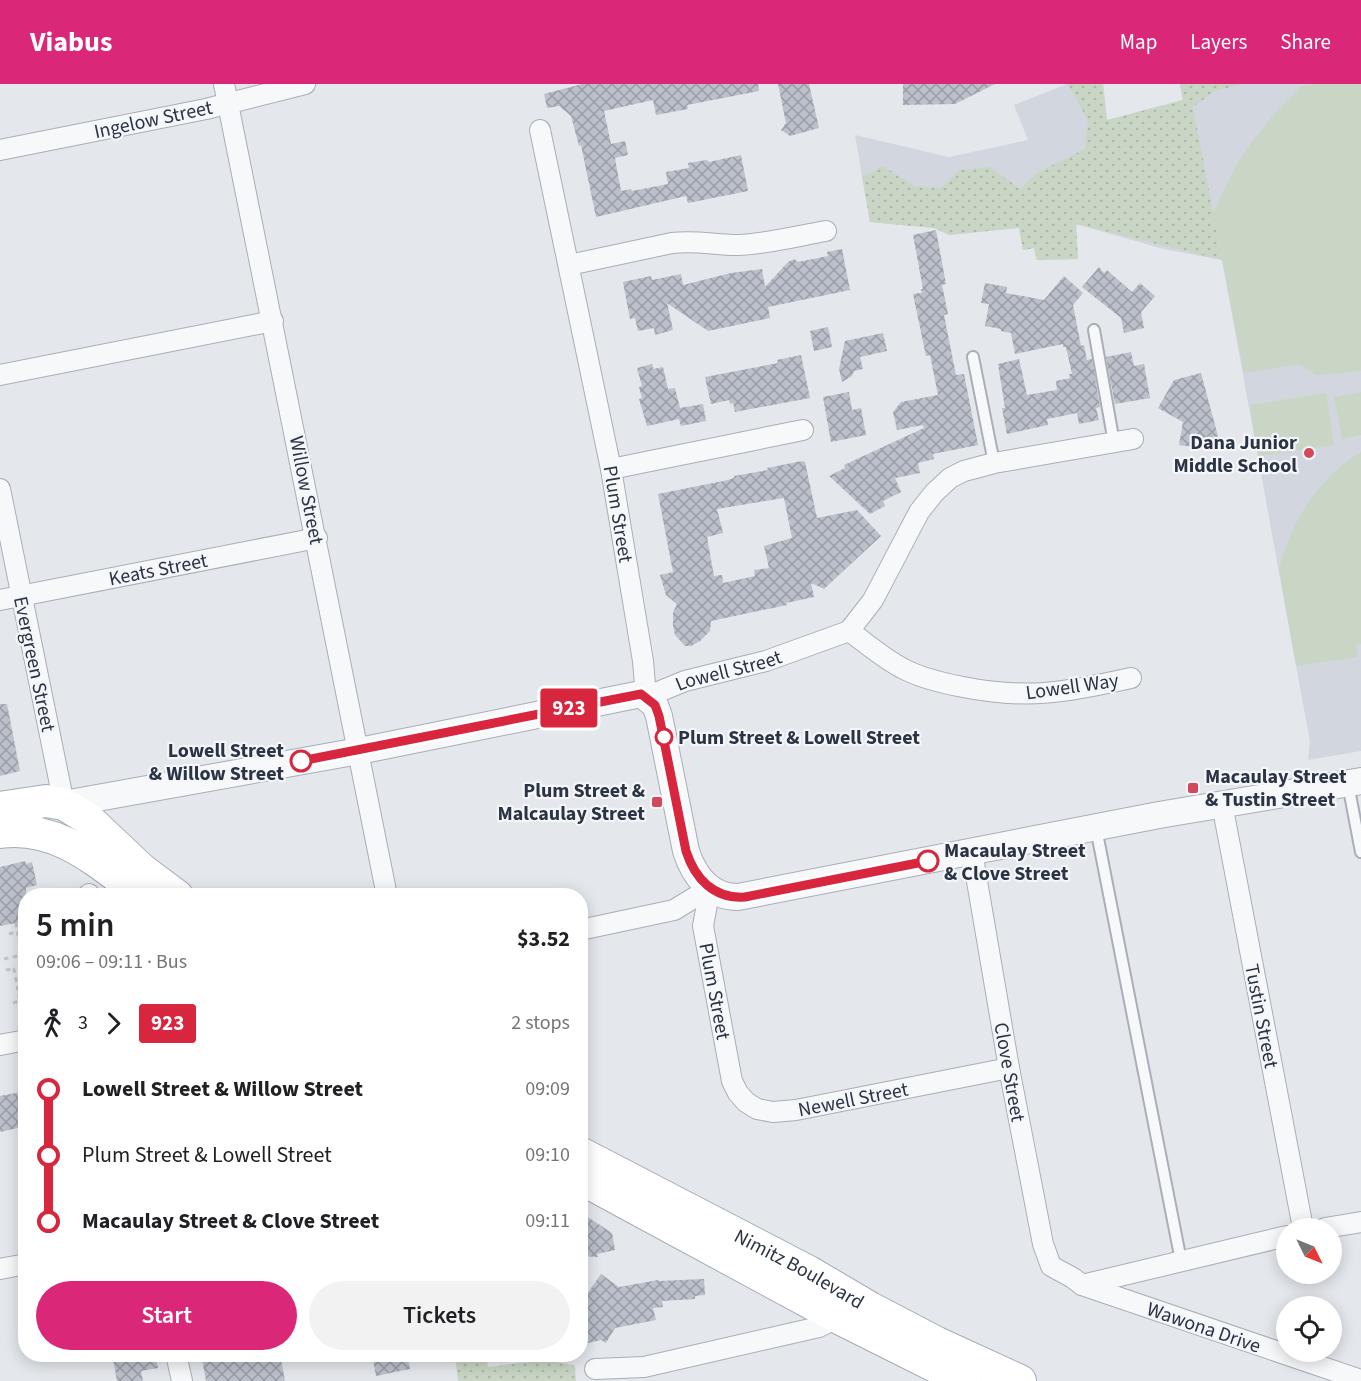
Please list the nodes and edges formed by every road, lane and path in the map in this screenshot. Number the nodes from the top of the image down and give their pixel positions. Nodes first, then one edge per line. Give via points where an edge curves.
1 (305, 84) edge
2 (226, 93) edge
3 (540, 130) dead end
4 (0, 150) edge
5 (826, 231) dead end
6 (569, 265) junction
7 (273, 321) junction
8 (1094, 330) dead end
9 (973, 357) dead end
10 (0, 375) edge
11 (803, 430) dead end
12 (1124, 441) joint
13 (994, 463) junction
14 (611, 469) junction
15 (0, 489) edge
16 (317, 538) junction
17 (21, 596) junction
18 (0, 600) edge
19 (849, 631) junction
20 (1131, 678) dead end
21 (646, 697) junction
22 (359, 750) junction
23 (1354, 782) edge
24 (64, 804) junction
25 (1222, 804) junction
26 (0, 808) edge
27 (1096, 827) junction
28 (0, 831) edge
29 (972, 852) junction
30 (1361, 852) edge
31 (133, 888) edge
32 (166, 888) edge
33 (385, 888) edge
34 (710, 888) junction
35 (14, 914) dead end
36 (588, 928) edge
37 (18, 932) joint
38 (9, 934) dead end
39 (18, 956) edge
40 (4, 959) dead end
41 (18, 968) edge
42 (14, 969) junction
43 (6, 970) dead end
44 (18, 990) edge
45 (18, 1002) edge
46 (13, 1003) dead end
47 (18, 1042) edge
48 (0, 1045) edge
49 (727, 1059) joint
50 (1009, 1068) junction
51 (588, 1157) edge
52 (588, 1182) edge
53 (1301, 1218) edge
54 (1361, 1222) edge
55 (1342, 1225) edge
56 (1276, 1239) edge
57 (1181, 1261) junction
58 (18, 1266) edge
59 (0, 1269) edge
60 (1078, 1281) junction
61 (827, 1282) junction
62 (870, 1308) junction
63 (837, 1317) junction
64 (178, 1362) edge
65 (595, 1369) dead end
66 (1361, 1380) edge
67 (182, 1381) edge
68 (965, 1381) edge
69 (1020, 1381) edge

1 - 2 street, Ingelow Street
2 - 4 street, Ingelow Street
2 - 7 street, Willow Street
3 - 6 street, Plum Street
5 - 6 street via 756,244 681,242
6 - 14 street, Plum Street
7 - 10 street
7 - 16 street, Willow Street
8 - 12 lane
9 - 13 lane
11 - 14 street
12 - 13 street
13 - 19 street via 950,478 927,501 873,600
14 - 21 street, Plum Street
15 - 17 street, Evergreen Street
16 - 17 street, Keats Street
16 - 22 street, Willow Street
17 - 18 street, Keats Street
17 - 24 street, Evergreen Street
19 - 20 street, Lowell Way via 909,671 976,690 1038,695
19 - 21 street, Lowell Street via 766,661 684,681
21 - 22 street, Lowell Street via 635,694
21 - 34 street, Plum Street via 659,716 688,856 696,875
22 - 24 street, Lowell Street
22 - 33 street, Willow Street
23 - 25 street
23 - 30 lane
24 - 26 main road via 46,801
24 - 28 main road
24 - 32 main road via 88,819
25 - 27 street
25 - 53 street, Tustin Street
27 - 29 street
27 - 57 lane
28 - 31 main road via 47,834 86,853
29 - 34 street via 745,897 728,896
29 - 50 street, Clove Street
34 - 36 street via 674,910
34 - 49 street, Plum Street via 703,926
35 - 37 path
37 - 38 path
39 - 40 path
41 - 42 path
42 - 43 path
42 - 44 path
45 - 46 path
47 - 48 street
49 - 50 street, Newell Street via 732,1081 742,1097 757,1109 773,1112
50 - 60 street, Clove Street via 1043,1244 1052,1266
51 - 61 main road, Nimitz Boulevard
52 - 63 main road, Nimitz Boulevard
54 - 55 street
56 - 57 street
57 - 60 street
58 - 59 street
60 - 66 street, Wawona Drive
61 - 62 main road, Nimitz Boulevard
61 - 63 street
62 - 63 street
62 - 69 main road, Nimitz Boulevard
63 - 65 street via 819,1327 644,1367
63 - 68 main road, Nimitz Boulevard
64 - 67 street

